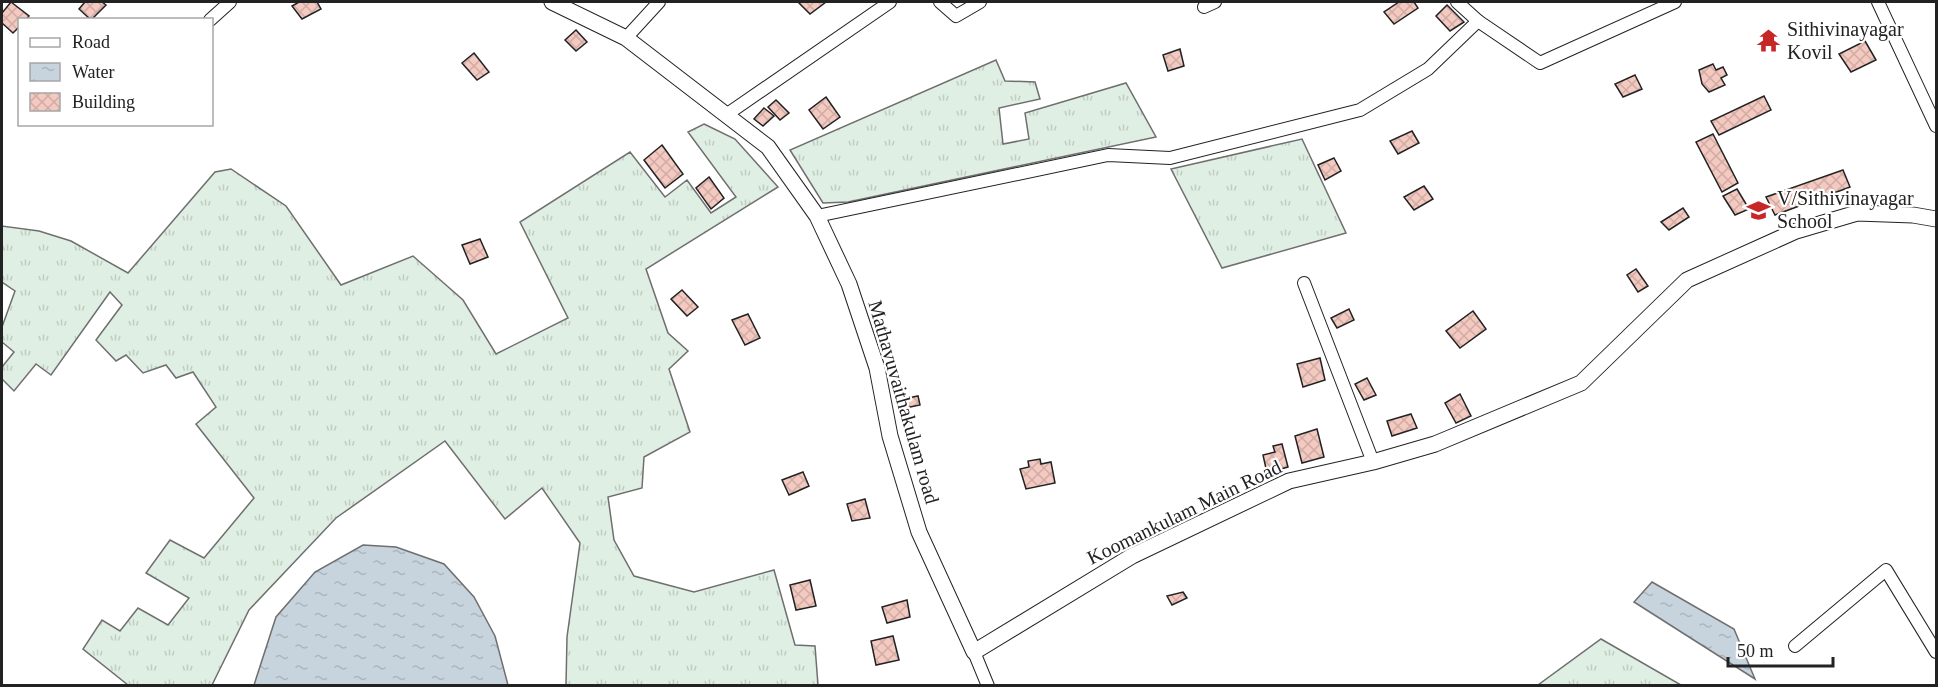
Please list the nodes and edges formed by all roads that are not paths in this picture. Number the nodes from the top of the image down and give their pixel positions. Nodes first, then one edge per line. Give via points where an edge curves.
1 (230, 2) edge
2 (552, 2) edge
3 (659, 2) edge
4 (890, 2) edge
5 (940, 2) edge
6 (980, 2) edge
7 (1457, 2) edge
8 (1675, 2) edge
9 (1878, 2) edge
10 (212, 18) edge
11 (1478, 21) junction
12 (626, 38) junction
13 (726, 115) junction
14 (1936, 126) edge
15 (817, 216) junction
16 (1936, 219) edge
17 (1304, 284) dead end
18 (1373, 462) junction
19 (1795, 646) dead end
20 (974, 652) junction
21 (1936, 652) edge
22 (988, 686) edge

1 - 10 street
2 - 12 street, Mathavuvaithakulam road
3 - 12 street
4 - 13 street
5 - 6 street via 956,16
7 - 11 street
8 - 11 street via 1540,63
9 - 14 street
11 - 15 street via 1428,69 1360,110 1170,158 1108,155
12 - 13 street, Mathavuvaithakulam road
13 - 15 street, Mathavuvaithakulam road via 768,147
15 - 20 street, Mathavuvaithakulam road via 849,284 877,368 890,436 919,532
16 - 18 street, Koomankulam Main Road via 1857,213 1796,231 1687,280 1581,383 1436,444
17 - 18 street
18 - 20 street, Koomankulam Main Road via 1289,481 1132,556
19 - 21 street via 1886,570
20 - 22 street, Mathavuvaithakulam road

